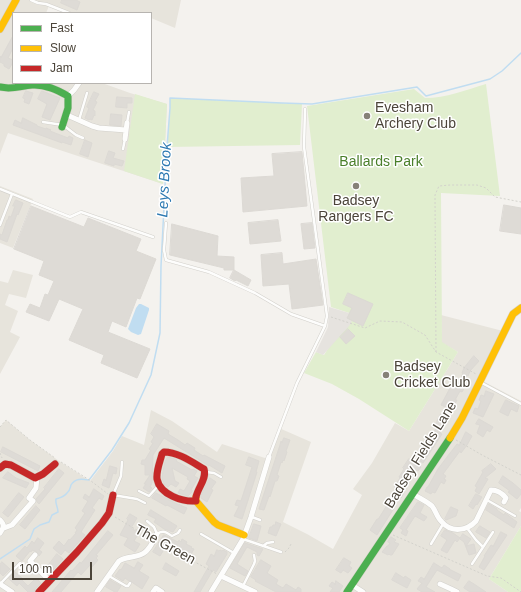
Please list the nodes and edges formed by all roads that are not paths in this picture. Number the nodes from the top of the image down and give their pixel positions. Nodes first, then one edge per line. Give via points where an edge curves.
1 (16, 0) edge
2 (31, 0) edge
3 (66, 12) edge
4 (0, 29) edge
5 (78, 84) edge
6 (0, 87) edge
7 (87, 93) dead end
8 (68, 96) junction
9 (305, 109) dead end
10 (128, 112) dead end
11 (67, 115) junction
12 (79, 121) junction
13 (42, 122) dead end
14 (127, 123) joint
15 (62, 126) junction
16 (126, 130) junction
17 (83, 138) dead end
18 (125, 139) joint
19 (123, 149) dead end
20 (0, 189) edge
21 (12, 194) junction
22 (166, 223) dead end
23 (0, 225) edge
24 (153, 237) dead end
25 (521, 308) edge
26 (325, 326) junction
27 (481, 379) junction
28 (521, 404) edge
29 (269, 457) joint
30 (122, 462) dead end
31 (55, 464) dead end
32 (0, 468) edge
33 (206, 472) junction
34 (221, 477) dead end
35 (37, 478) junction
36 (158, 485) junction
37 (139, 491) dead end
38 (412, 494) junction
39 (113, 496) junction
40 (487, 499) junction
41 (196, 501) junction
42 (504, 502) dead end
43 (145, 503) dead end
44 (515, 516) dead end
45 (251, 517) junction
46 (0, 520) edge
47 (260, 520) dead end
48 (147, 521) dead end
49 (443, 524) junction
50 (467, 528) junction
51 (2, 530) edge
52 (180, 530) dead end
53 (493, 532) dead end
54 (157, 534) junction
55 (202, 534) dead end
56 (244, 537) junction
57 (273, 542) dead end
58 (431, 544) dead end
59 (262, 546) junction
60 (483, 547) junction
61 (281, 552) road end
62 (235, 553) junction
63 (35, 555) dead end
64 (254, 555) dead end
65 (20, 563) dead end
66 (472, 564) dead end
67 (108, 576) junction
68 (221, 576) junction
69 (50, 580) junction
70 (130, 583) dead end
71 (0, 584) edge
72 (440, 584) dead end
73 (352, 585) junction
74 (243, 586) junction
75 (10, 592) edge
76 (39, 592) edge
77 (97, 592) edge
78 (153, 592) edge
79 (162, 592) edge
80 (211, 592) edge
81 (255, 592) edge
82 (347, 592) edge
83 (363, 592) edge
84 (457, 592) edge

1 - 4 street
2 - 3 lane
5 - 8 street
6 - 8 street via 10,89 37,85
7 - 12 lane
8 - 11 street
9 - 26 lane via 304,147 327,316
10 - 14 lane
11 - 12 street
11 - 15 street
12 - 16 street via 100,128
13 - 15 lane
14 - 16 street
15 - 17 lane
16 - 18 street
18 - 19 lane
20 - 21 lane
21 - 23 lane
21 - 24 lane via 70,216 81,212
22 - 26 lane via 166,260 209,272 255,293 291,314
25 - 27 street, Badsey Fields Lane via 513,314
26 - 29 lane via 297,383
27 - 28 lane
27 - 38 street, Badsey Fields Lane via 462,418
29 - 45 street
30 - 39 lane via 121,476
31 - 35 street
32 - 35 street via 5,464
33 - 34 lane
33 - 36 street via 184,457 166,451 162,454 157,472
33 - 41 street via 198,489
35 - 51 street via 36,488 29,498 33,501 12,525
36 - 37 lane via 148,496
36 - 41 street via 184,501
38 - 49 street via 432,507
38 - 73 street, Badsey Fields Lane
39 - 43 lane via 137,499
39 - 69 street via 109,513
40 - 42 street via 491,490 496,490 504,495
40 - 44 lane
40 - 50 street via 476,521
41 - 56 street via 218,525
45 - 47 lane
45 - 56 street
46 - 51 street via 4,524
48 - 54 lane via 152,524
49 - 50 street via 455,529
49 - 58 lane
50 - 60 lane
52 - 54 lane via 172,536 163,531
53 - 60 lane
54 - 67 street via 143,553 121,560
55 - 62 lane
56 - 59 lane
56 - 62 street
57 - 59 lane
59 - 61 lane
60 - 66 lane
62 - 68 street
63 - 69 street via 30,561
64 - 74 lane via 254,564
65 - 71 lane
67 - 70 lane via 126,586
67 - 77 street
68 - 74 street
68 - 80 street
69 - 76 street
71 - 75 street
72 - 84 street
73 - 82 street, Badsey Fields Lane
73 - 83 street
74 - 81 street
78 - 79 street via 156,588

